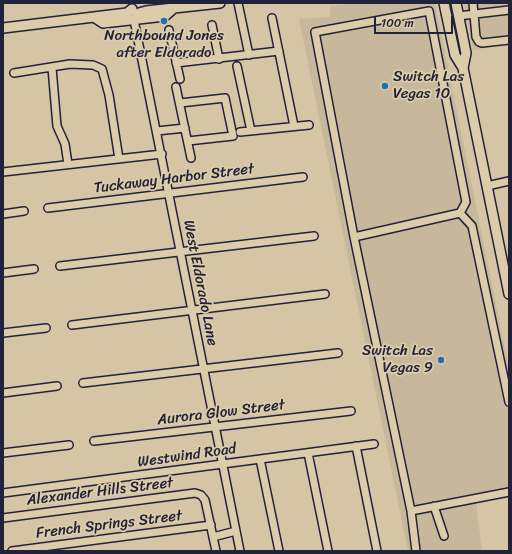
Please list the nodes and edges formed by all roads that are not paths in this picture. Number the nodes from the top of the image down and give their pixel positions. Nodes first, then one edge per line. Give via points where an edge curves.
1 (220, 3) edge
2 (238, 3) edge
3 (444, 3) edge
4 (456, 3) edge
5 (473, 3) edge
6 (132, 6) edge
7 (174, 8) junction
8 (509, 10) edge
9 (474, 14) junction
10 (458, 16) junction
11 (94, 17) junction
12 (272, 18) dead end
13 (134, 20) junction
14 (212, 25) dead end
15 (3, 28) edge
16 (169, 30) dead end
17 (509, 40) edge
18 (278, 51) junction
19 (249, 55) junction
20 (219, 59) junction
21 (176, 63) junction
22 (237, 66) dead end
23 (52, 68) junction
24 (463, 68) junction
25 (14, 73) dead end
26 (180, 79) dead end
27 (176, 87) dead end
28 (180, 103) junction
29 (309, 125) dead end
30 (294, 126) junction
31 (185, 128) junction
32 (251, 130) junction
33 (157, 131) junction
34 (240, 132) dead end
35 (188, 141) junction
36 (162, 154) junction
37 (191, 158) dead end
38 (119, 159) junction
39 (68, 164) junction
40 (3, 172) edge
41 (303, 177) dead end
42 (509, 181) edge
43 (487, 186) junction
44 (169, 193) junction
45 (48, 208) dead end
46 (24, 211) dead end
47 (460, 213) junction
48 (3, 214) edge
49 (314, 236) dead end
50 (354, 236) junction
51 (181, 252) junction
52 (60, 266) dead end
53 (34, 269) dead end
54 (3, 273) edge
55 (509, 290) edge
56 (325, 294) dead end
57 (193, 310) junction
58 (72, 325) dead end
59 (46, 328) dead end
60 (3, 333) edge
61 (338, 353) dead end
62 (204, 368) junction
63 (83, 383) dead end
64 (57, 386) dead end
65 (3, 393) edge
66 (509, 402) edge
67 (351, 411) dead end
68 (216, 427) junction
69 (94, 441) dead end
70 (374, 444) dead end
71 (69, 445) dead end
72 (356, 446) junction
73 (3, 453) edge
74 (308, 453) junction
75 (260, 460) junction
76 (223, 464) junction
77 (509, 492) edge
78 (3, 493) edge
79 (434, 506) junction
80 (411, 511) junction
81 (3, 518) edge
82 (211, 525) junction
83 (236, 531) junction
84 (444, 536) dead end
85 (213, 537) junction
86 (12, 551) edge
87 (216, 551) edge
88 (240, 551) edge
89 (279, 551) edge
90 (328, 551) edge
91 (377, 551) edge
92 (416, 551) edge

1 - 7 main road
2 - 19 street
3 - 24 main road via 455,55
4 - 10 main road
5 - 9 street
6 - 7 main road via 163,5
6 - 11 main road via 101,12
7 - 13 main road via 165,16
8 - 9 street
9 - 10 street
9 - 17 street via 478,42
10 - 24 main road via 466,53
11 - 13 main road via 103,23
11 - 15 main road
12 - 18 street
13 - 33 street, West Eldorado Lane
14 - 20 street
16 - 21 street
18 - 19 street
18 - 30 street
19 - 20 street
20 - 21 street
21 - 26 street
22 - 32 street
23 - 25 street
23 - 38 street via 70,64 94,65 102,69 109,95
23 - 39 street via 57,126 65,144
24 - 43 main road
27 - 28 street
28 - 31 street
28 - 35 street via 225,98 233,136
29 - 30 street
30 - 32 street
31 - 33 street
31 - 35 street
32 - 34 street
33 - 36 street, West Eldorado Lane
35 - 37 street
36 - 38 street
36 - 44 street, West Eldorado Lane
38 - 39 street
39 - 40 street
41 - 44 street, Tuckaway Harbor Street
42 - 43 street
43 - 55 main road
44 - 45 street, Tuckaway Harbor Street
44 - 51 street, West Eldorado Lane
46 - 48 street
47 - 50 street
47 - 50 street via 466,202 429,11 315,32
47 - 66 street via 472,226
49 - 51 street
50 - 80 street
51 - 52 street
51 - 57 street, West Eldorado Lane
53 - 54 street
56 - 57 street
57 - 58 street
57 - 62 street, West Eldorado Lane
59 - 60 street
61 - 62 street
62 - 63 street
62 - 68 street, West Eldorado Lane
64 - 65 street
67 - 68 street, Aurora Glow Street
68 - 69 street, Aurora Glow Street
68 - 76 street, West Eldorado Lane
70 - 72 street, Westwind Road
71 - 73 street
72 - 74 street, Westwind Road
72 - 91 street
74 - 75 street, Westwind Road
74 - 90 street
75 - 76 street, Westwind Road
75 - 89 street
76 - 78 street, Westwind Road
76 - 83 street, West Eldorado Lane
77 - 79 street
79 - 80 street
79 - 84 street
80 - 92 street
81 - 82 street, Alexander Hills Street via 195,493 205,500
82 - 85 street
82 - 86 street, French Springs Street
83 - 85 street
83 - 88 street, West Eldorado Lane
85 - 87 street

